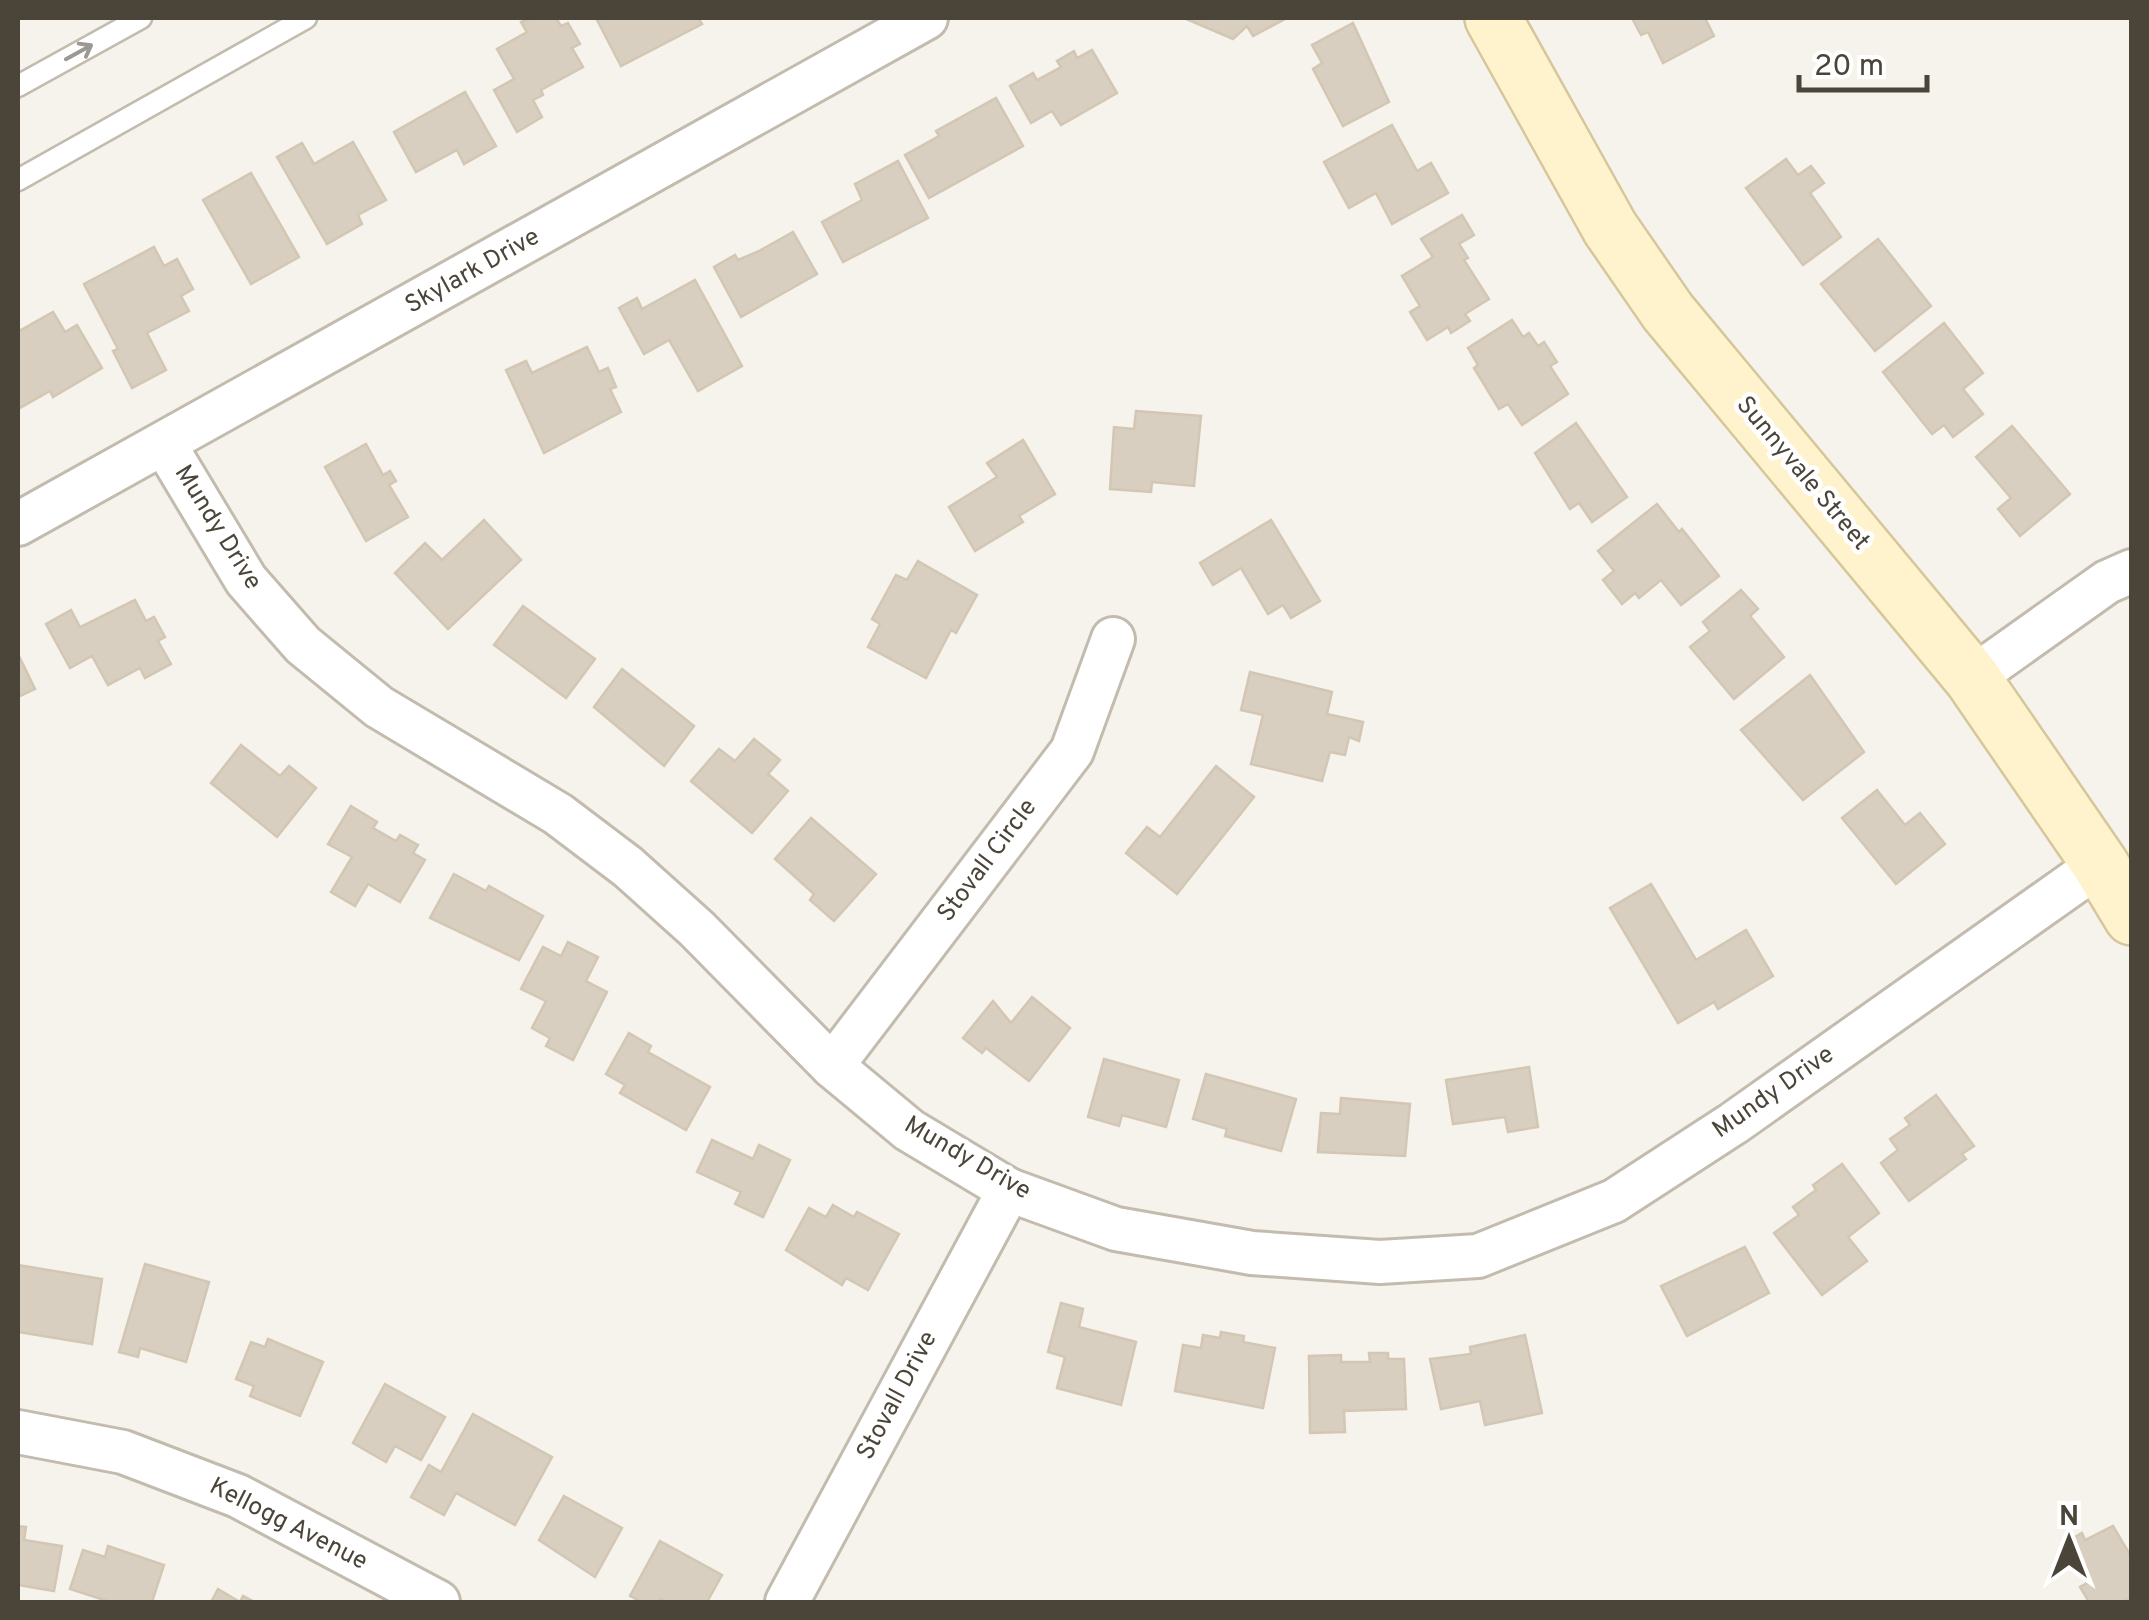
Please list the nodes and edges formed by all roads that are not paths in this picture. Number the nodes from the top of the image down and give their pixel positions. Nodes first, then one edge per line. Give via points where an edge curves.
1 (142, 18) edge
2 (306, 18) edge
3 (926, 18) edge
4 (1493, 18) edge
5 (18, 86) edge
6 (18, 180) edge
7 (165, 445) junction
8 (18, 524) edge
9 (2132, 571) edge
10 (1113, 639) dead end
11 (1972, 678) junction
12 (2100, 864) junction
13 (2132, 917) edge
14 (832, 1066) junction
15 (1009, 1190) junction
16 (18, 1432) edge
17 (438, 1602) edge
18 (787, 1602) edge

5 -> 1 lane
2 - 6 lane
3 - 7 street, Skylark Drive
4 - 11 street, Sunnyvale Street via 1610,228 1668,312
7 - 8 street, Skylark Drive
7 - 14 street, Mundy Drive via 246,580 303,645 379,708 558,814 628,866
9 - 11 street
10 - 14 street, Stovall Circle via 1072,751
11 - 12 street, Sunnyvale Street
12 - 13 street, Sunnyvale Street
12 - 15 street, Mundy Drive via 1614,1201 1478,1256 1380,1262 1252,1253 1116,1230
14 - 15 street, Mundy Drive via 909,1130
15 - 18 street, Stovall Drive
16 - 17 street, Kellogg Avenue via 124,1452 238,1496

